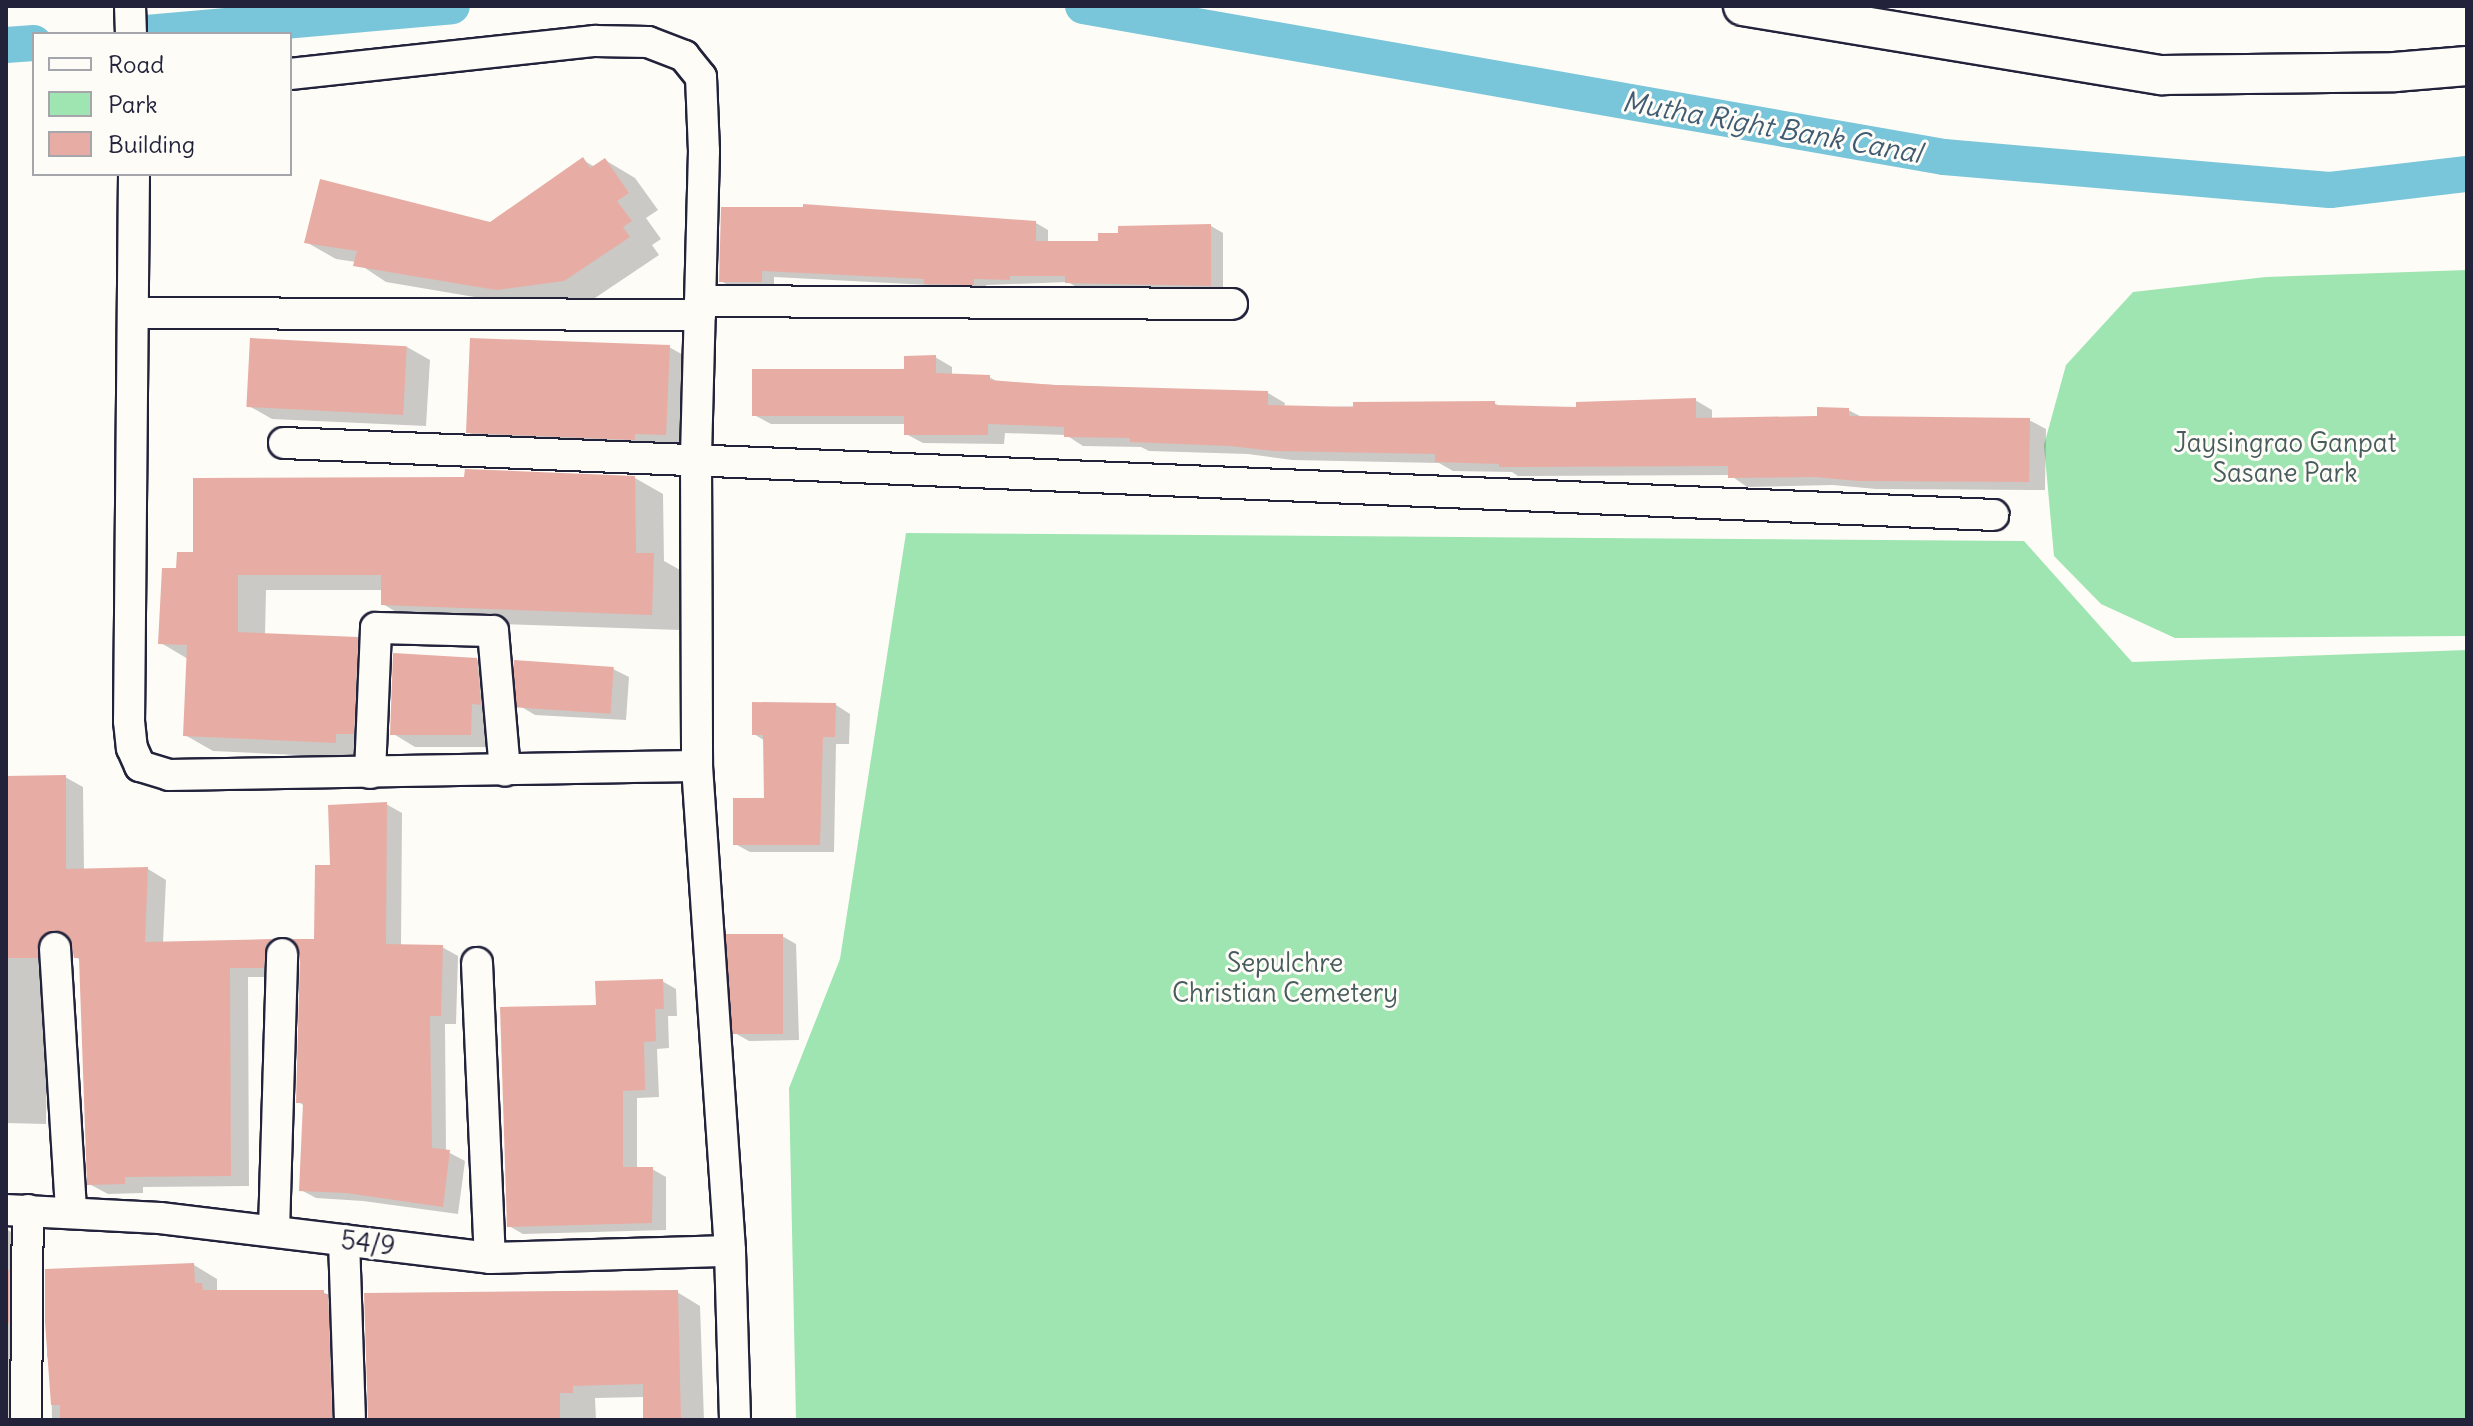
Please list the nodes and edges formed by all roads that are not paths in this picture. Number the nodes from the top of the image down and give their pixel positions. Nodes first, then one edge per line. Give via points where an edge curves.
1 (130, 6) edge
2 (1743, 6) edge
3 (131, 32) edge
4 (2467, 66) edge
5 (292, 74) edge
6 (134, 176) edge
7 (1232, 304) dead end
8 (700, 308) junction
9 (133, 313) junction
10 (284, 443) dead end
11 (696, 458) junction
12 (1993, 515) dead end
13 (697, 766) junction
14 (505, 770) junction
15 (370, 773) junction
16 (55, 948) dead end
17 (282, 954) dead end
18 (477, 963) dead end
19 (17, 1210) edge
20 (71, 1213) junction
21 (274, 1230) junction
22 (344, 1240) junction
23 (730, 1251) junction
24 (490, 1258) junction
25 (26, 1420) edge
26 (350, 1420) edge
27 (735, 1420) edge

1 - 3 street
2 - 4 street via 2162,75
5 - 8 street via 595,41 648,42 684,56 701,77
6 - 9 street
7 - 8 street
8 - 9 street
8 - 11 street
9 - 15 street via 129,721 140,766 169,775
10 - 11 street
11 - 12 street
11 - 13 street
13 - 14 street
13 - 23 street
14 - 15 street
14 - 15 street via 493,631 376,628
16 - 20 street
17 - 21 street
18 - 24 street
19 - 20 street, 54/9
19 - 25 street
20 - 21 street, 54/9
21 - 22 street, 54/9
22 - 24 street, 54/9
22 - 26 street
23 - 24 street, 54/9
23 - 27 street

